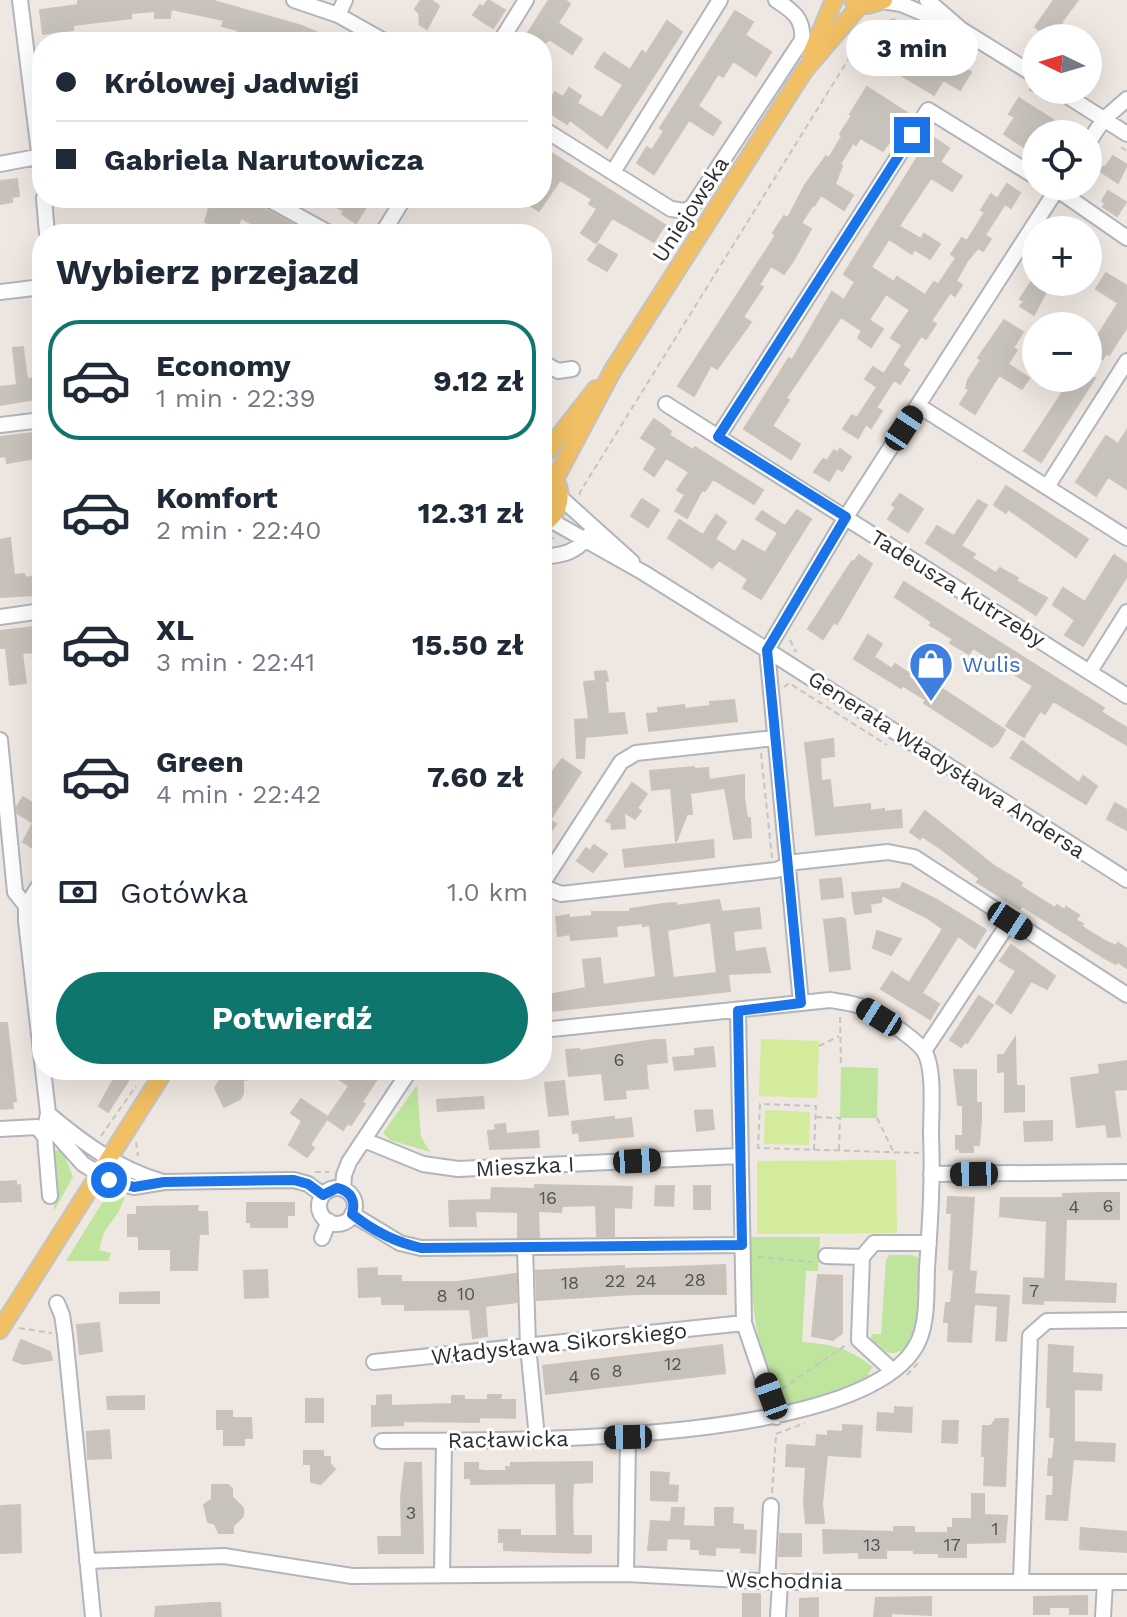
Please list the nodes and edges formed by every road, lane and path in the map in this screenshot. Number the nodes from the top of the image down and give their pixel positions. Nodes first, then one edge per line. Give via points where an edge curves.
1 (20, 0) edge
2 (294, 0) edge
3 (345, 0) edge
4 (526, 0) edge
5 (720, 0) edge
6 (776, 0) edge
7 (834, 0) edge
8 (927, 0) edge
9 (883, 1) edge
10 (856, 2) edge
11 (338, 15) junction
12 (845, 28) junction
13 (962, 30) junction
14 (368, 32) edge
15 (506, 32) edge
16 (851, 55) junction
17 (1022, 67) edge
18 (804, 71) junction
19 (32, 89) edge
20 (1127, 99) edge
21 (1080, 104) edge
22 (1104, 119) junction
23 (1102, 122) edge
24 (552, 134) edge
25 (1127, 134) edge
26 (32, 158) edge
27 (0, 164) edge
28 (1022, 168) edge
29 (613, 172) junction
30 (1048, 200) edge
31 (1074, 200) edge
32 (284, 208) edge
33 (313, 224) edge
34 (1127, 238) edge
35 (32, 288) edge
36 (0, 292) edge
37 (1127, 361) edge
38 (552, 368) edge
39 (572, 369) dead end
40 (613, 370) junction
41 (666, 404) dead end
42 (919, 406) junction
43 (32, 421) edge
44 (0, 425) edge
45 (718, 437) junction
46 (552, 446) edge
47 (552, 469) edge
48 (552, 480) edge
49 (1047, 487) junction
50 (561, 498) junction
51 (581, 500) dead end
52 (552, 517) edge
53 (846, 517) junction
54 (552, 524) edge
55 (590, 534) junction
56 (562, 536) dead end
57 (1127, 538) edge
58 (552, 539) edge
59 (552, 556) edge
60 (32, 612) edge
61 (1127, 612) edge
62 (0, 617) edge
63 (767, 650) junction
64 (1090, 671) junction
65 (782, 689) dead end
66 (1127, 696) edge
67 (774, 738) junction
68 (0, 740) edge
69 (753, 750) dead end
70 (897, 751) dead end
71 (766, 863) dead end
72 (786, 865) junction
73 (552, 869) edge
74 (1127, 880) edge
75 (552, 890) edge
76 (32, 897) edge
77 (26, 906) junction
78 (1010, 921) junction
79 (32, 947) edge
80 (1127, 995) edge
81 (839, 1002) junction
82 (801, 1003) junction
83 (738, 1011) junction
84 (552, 1029) edge
85 (840, 1036) junction
86 (819, 1046) dead end
87 (924, 1051) junction
88 (841, 1067) dead end
89 (45, 1080) edge
90 (159, 1080) edge
91 (403, 1080) edge
92 (138, 1083) dead end
93 (48, 1113) junction
94 (816, 1117) junction
95 (877, 1118) dead end
96 (0, 1129) edge
97 (45, 1137) junction
98 (96, 1138) dead end
99 (364, 1140) junction
100 (814, 1150) junction
101 (839, 1151) junction
102 (894, 1153) junction
103 (932, 1154) junction
104 (739, 1156) junction
105 (109, 1157) junction
106 (1127, 1172) edge
107 (931, 1174) junction
108 (98, 1175) junction
109 (164, 1182) junction
110 (343, 1189) junction
111 (50, 1196) dead end
112 (317, 1197) junction
113 (352, 1214) junction
114 (325, 1229) junction
115 (929, 1243) junction
116 (525, 1247) junction
117 (742, 1250) junction
118 (826, 1256) joint
119 (862, 1257) junction
120 (57, 1303) dead end
121 (1127, 1320) edge
122 (744, 1323) junction
123 (8, 1329) edge
124 (65, 1335) junction
125 (859, 1340) junction
126 (528, 1346) junction
127 (922, 1359) dead end
128 (374, 1362) dead end
129 (897, 1377) junction
130 (771, 1396) junction
131 (776, 1417) junction
132 (805, 1423) dead end
133 (776, 1434) junction
134 (628, 1437) junction
135 (537, 1438) junction
136 (382, 1441) dead end
137 (444, 1441) junction
138 (771, 1506) joint
139 (87, 1561) junction
140 (626, 1574) junction
141 (442, 1575) junction
142 (1021, 1581) junction
143 (774, 1582) junction
144 (1105, 1582) junction
145 (1127, 1582) edge
146 (93, 1617) edge
147 (778, 1617) edge
148 (1103, 1617) edge

1 - 19 street
2 - 11 street
3 - 11 street
4 - 15 street
5 - 29 street
6 - 29 street via 795,12 803,27 802,40 699,200 685,211 671,209
7 - 18 main road, Uniejowska
8 - 13 street
9 - 10 main road
9 - 13 street
10 - 12 main road, Uniejowska
11 - 14 street
12 - 16 path
12 - 16 path via 869,26
12 - 18 main road, Uniejowska
13 - 17 street
16 - 51 path via 580,492
18 - 40 main road, Uniejowska
20 - 22 street
21 - 22 street
22 - 23 street
22 - 25 street
24 - 29 street
26 - 27 street
28 - 45 street via 928,110
30 - 42 street
31 - 34 street
32 - 33 street
35 - 36 street
37 - 49 street
38 - 39 street
40 - 46 main road, Uniejowska
40 - 47 main road, Uniejowska
41 - 45 street, Tadeusza Kutrzeby
42 - 49 street
42 - 53 street
43 - 44 street
45 - 53 street, Tadeusza Kutrzeby
48 - 50 main road
49 - 57 street
50 - 52 main road
50 - 55 street, Generała Władysława Andersa
53 - 63 street
53 - 64 street, Tadeusza Kutrzeby
54 - 55 street, Generała Władysława Andersa
55 - 59 street via 575,550
55 - 63 street, Generała Władysława Andersa
56 - 58 path
60 - 62 street
61 - 64 street
63 - 67 street
63 - 74 street, Generała Władysława Andersa
64 - 66 street, Tadeusza Kutrzeby
65 - 70 path via 789,683
67 - 72 street
67 - 73 street via 636,753 621,762
68 - 77 street via 15,892
69 - 71 path via 762,754 772,858
72 - 75 street via 561,894
72 - 78 street via 888,852 914,857
72 - 82 street
76 - 77 street
77 - 79 street
78 - 80 street
78 - 87 street
81 - 82 street
81 - 85 path
81 - 87 street via 863,1007
82 - 83 street
83 - 84 street
83 - 104 street
85 - 86 path
85 - 88 path
87 - 103 street
89 - 93 street
90 - 105 main road
91 - 99 street
92 - 98 path via 106,1132
93 - 97 street
93 - 105 street
93 - 108 street via 58,1136
94 - 100 path
94 - 100 path via 816,1106 760,1104 758,1148
94 - 101 path via 840,1118
95 - 102 path
96 - 97 street via 37,1127
97 - 111 street
99 - 104 street, Mieszka I via 423,1164 458,1169
99 - 110 street via 346,1170
100 - 101 path
101 - 102 path
102 - 103 path
103 - 107 street
104 - 117 street
105 - 108 main road
105 - 109 street
106 - 107 street
107 - 115 street
108 - 109 street via 126,1186
108 - 123 main road
109 - 112 street via 294,1180 308,1184
110 - 112 street via 332,1188
110 - 113 street via 354,1202
112 - 114 street
112 - 114 path via 312,1213
113 - 114 street
113 - 116 street via 400,1243 421,1248
115 - 119 street via 874,1243
115 - 129 street via 920,1339
116 - 117 street
116 - 126 street
117 - 118 path via 820,1263
117 - 122 street
118 - 119 street
119 - 125 street
120 - 124 street
121 - 142 street via 1047,1321 1030,1336
122 - 126 street, Władysława Sikorskiego
122 - 130 street
123 - 124 path
124 - 139 street
125 - 129 street
125 - 130 path
126 - 128 street, Władysława Sikorskiego
126 - 135 street
127 - 129 path
129 - 131 street, Racławicka
130 - 131 street
131 - 133 path
131 - 134 street, Racławicka
132 - 133 path
133 - 138 path
134 - 135 street, Racławicka
134 - 140 street
135 - 137 street, Racławicka
136 - 137 street, Racławicka
137 - 141 street
138 - 143 street
139 - 141 street, Wschodnia via 224,1556 352,1576
139 - 146 street
140 - 141 street, Wschodnia
140 - 143 street, Wschodnia
142 - 143 street, Wschodnia
142 - 144 street, Wschodnia
143 - 147 street
144 - 145 street, Wschodnia
144 - 148 street

